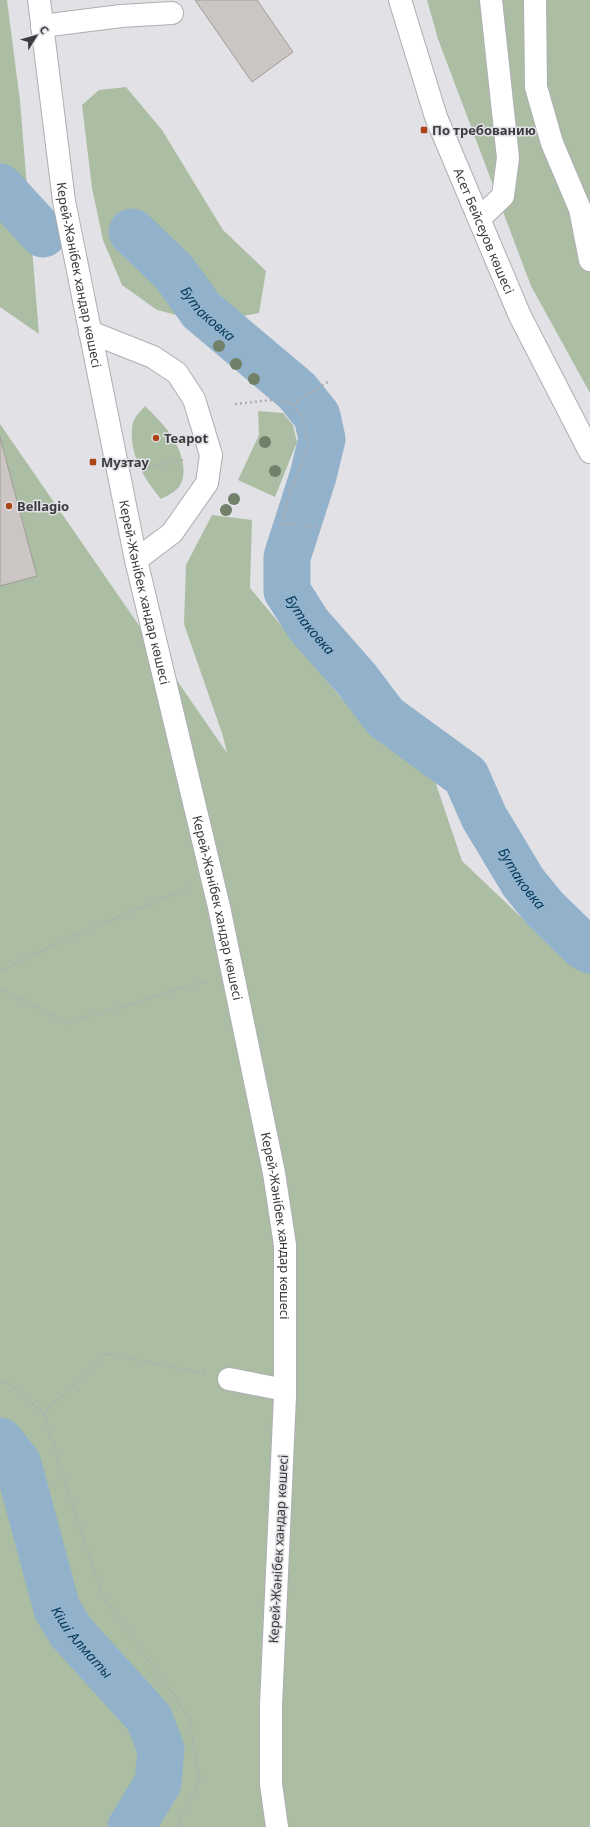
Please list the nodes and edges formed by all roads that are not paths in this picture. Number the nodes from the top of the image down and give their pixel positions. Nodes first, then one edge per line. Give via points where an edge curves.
1 (39, 0) edge
2 (400, 0) edge
3 (491, 0) edge
4 (535, 0) edge
5 (172, 13) dead end
6 (42, 26) junction
7 (479, 220) junction
8 (590, 260) edge
9 (90, 332) junction
10 (590, 452) edge
11 (136, 560) junction
12 (229, 1379) road end
13 (285, 1390) junction
14 (277, 1827) edge

1 - 6 main road, Керей-Жәнібек хандар көшесі
2 - 7 main road, Асет Бейсеуов көшесі via 433,110
3 - 7 main road via 508,158 504,196
4 - 8 main road via 536,87 552,143 580,209
5 - 6 main road via 121,16
6 - 9 main road, Керей-Жәнібек хандар көшесі via 64,201
7 - 10 main road, Асет Бейсеуов көшесі via 520,316
9 - 11 main road, Керей-Жәнібек хандар көшесі
9 - 11 main road via 153,357 177,373 194,399 211,455 207,483 172,533
11 - 13 main road, Керей-Жәнібек хандар көшесі via 212,878 274,1173 285,1245
12 - 13 main road
13 - 14 main road, Керей-Жәнібек хандар көшесі via 270,1705 271,1784

